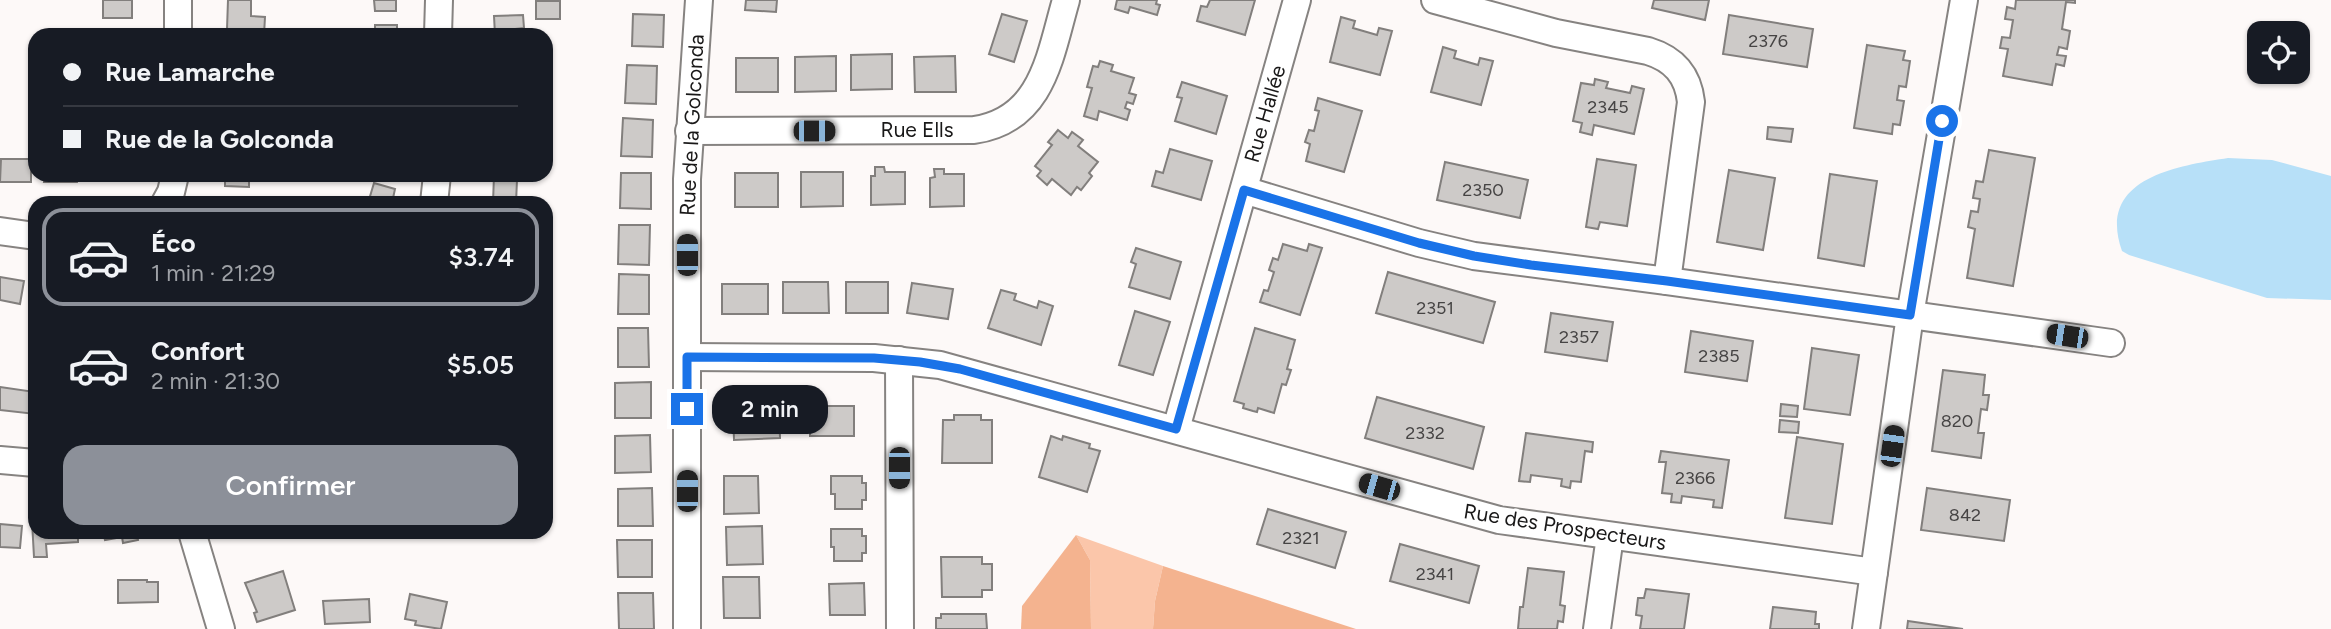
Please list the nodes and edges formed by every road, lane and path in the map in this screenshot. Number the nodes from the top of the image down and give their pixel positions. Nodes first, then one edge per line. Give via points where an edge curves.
1 (178, 0) edge
2 (439, 0) edge
3 (699, 0) edge
4 (1066, 0) edge
5 (1297, 0) edge
6 (1436, 0) edge
7 (1964, 0) edge
8 (177, 28) edge
9 (438, 28) edge
10 (690, 131) junction
11 (1244, 190) junction
12 (0, 231) edge
13 (28, 235) edge
14 (1667, 281) junction
15 (1910, 315) junction
16 (2111, 343) dead end
17 (687, 357) junction
18 (899, 360) junction
19 (1176, 429) junction
20 (0, 460) edge
21 (28, 462) edge
22 (1610, 536) junction
23 (194, 539) edge
24 (1874, 572) junction
25 (221, 629) edge
26 (687, 629) edge
27 (900, 629) edge
28 (1597, 629) edge
29 (1866, 629) edge

1 - 8 street
2 - 9 street
3 - 10 street, Rue de la Golconda
4 - 10 street, Rue Ells via 1037,89 1015,114 988,128
5 - 11 street, Rue Hallée
6 - 14 street via 1556,33 1648,51 1679,69 1691,102
7 - 15 street
10 - 17 street, Rue de la Golconda
11 - 14 street via 1474,256
11 - 19 street, Rue Hallée
12 - 13 street
14 - 15 street
15 - 16 street
15 - 24 street
17 - 18 street, Rue des Prospecteurs
17 - 26 street, Rue de la Golconda
18 - 19 street, Rue des Prospecteurs via 960,369
18 - 27 street
19 - 22 street, Rue des Prospecteurs via 1478,515
20 - 21 street
22 - 24 street, Rue des Prospecteurs
22 - 28 street
23 - 25 street
24 - 29 street

